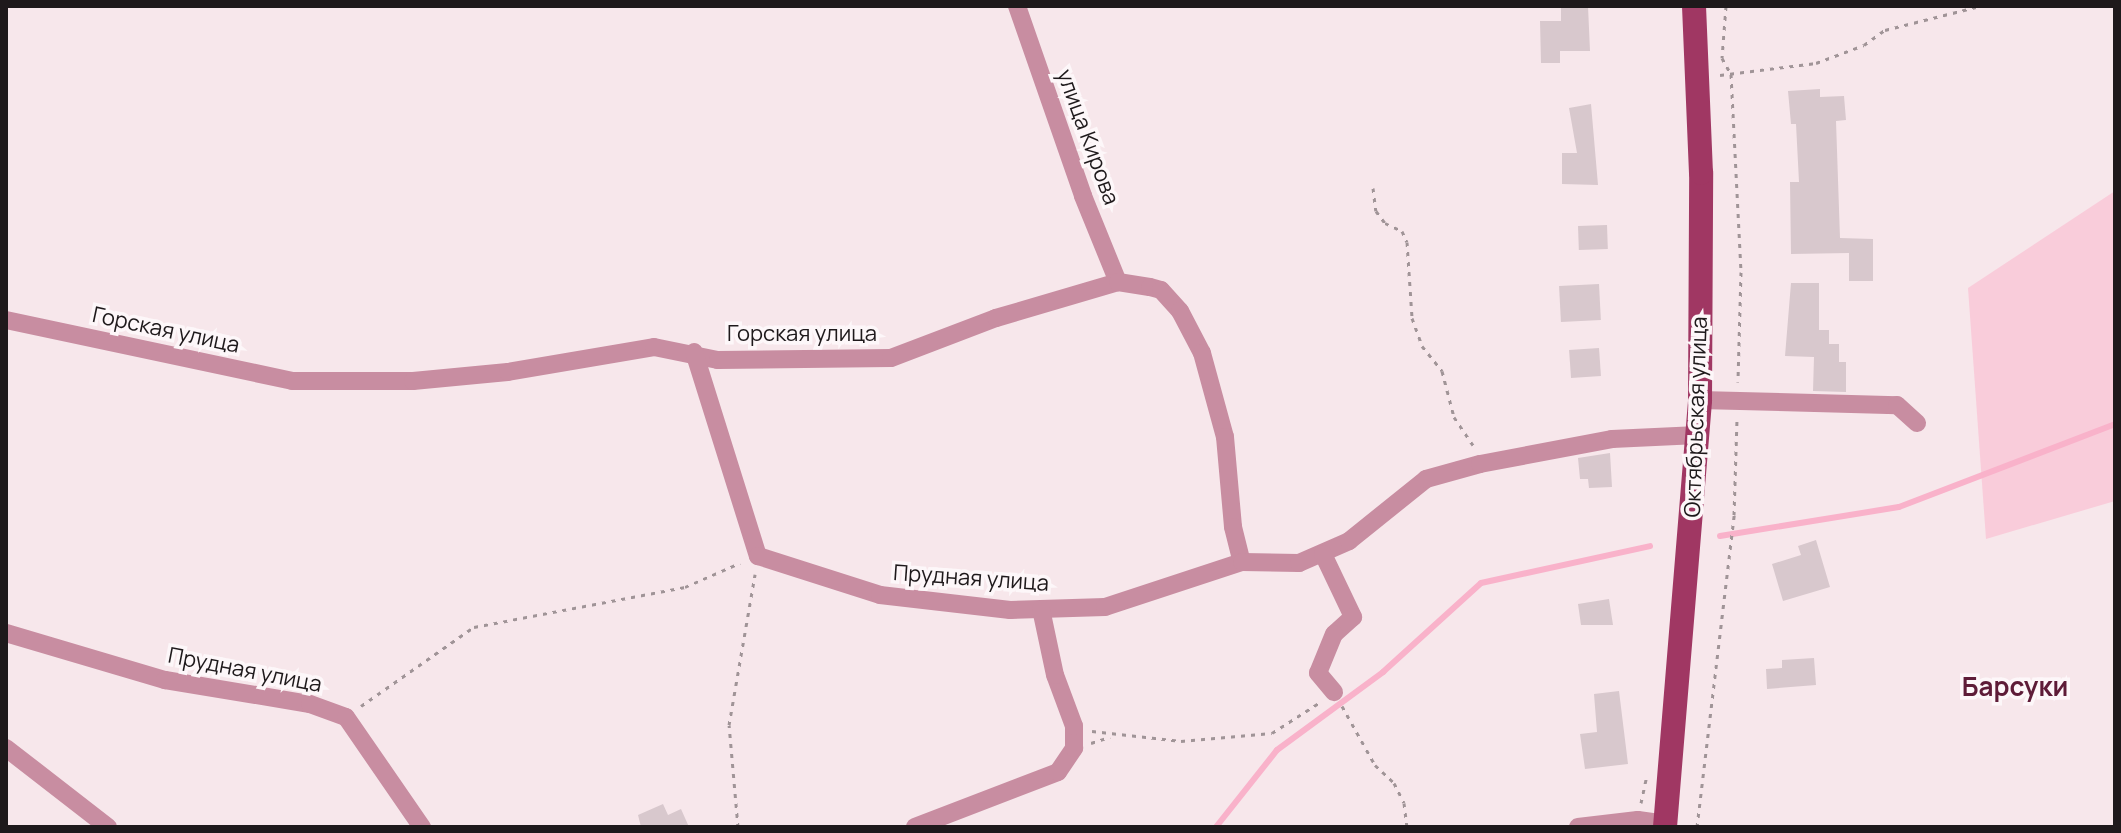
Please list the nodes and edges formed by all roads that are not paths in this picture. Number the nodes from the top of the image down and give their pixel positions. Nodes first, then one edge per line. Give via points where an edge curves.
1 (1017, 6) edge
2 (1694, 6) edge
3 (1118, 282) junction
4 (6, 320) edge
5 (694, 352) junction
6 (1700, 400) junction
7 (1917, 423) dead end
8 (1698, 435) junction
9 (1323, 554) junction
10 (1242, 562) junction
11 (1041, 609) junction
12 (6, 633) edge
13 (1334, 692) road end
14 (6, 748) edge
15 (1665, 826) edge
16 (108, 827) edge
17 (422, 827) edge
18 (915, 827) edge
19 (1578, 827) edge

1 - 3 street, улица Кирова
2 - 6 main road, Октябрьская улица
3 - 5 street, Горская улица via 996,318 891,358 718,360
3 - 10 street, Горская улица via 1161,290 1197,340 1225,437 1233,527
4 - 5 street, Горская улица via 257,375 319,383 464,377 654,347
5 - 11 street, Прудная улица via 758,556 880,595
6 - 7 street via 1897,405
6 - 8 main road, Октябрьская улица
8 - 9 street, Прудная улица via 1612,439 1426,479 1370,525
8 - 15 main road, Октябрьская улица
9 - 10 street, Прудная улица via 1284,565
9 - 13 street via 1353,617 1334,634 1318,673
10 - 11 street, Прудная улица via 1135,600
11 - 18 street via 1055,675 1074,726 1074,748 1058,772
12 - 17 street, Прудная улица via 165,680 310,704 346,717
14 - 16 street
15 - 19 street via 1638,820

